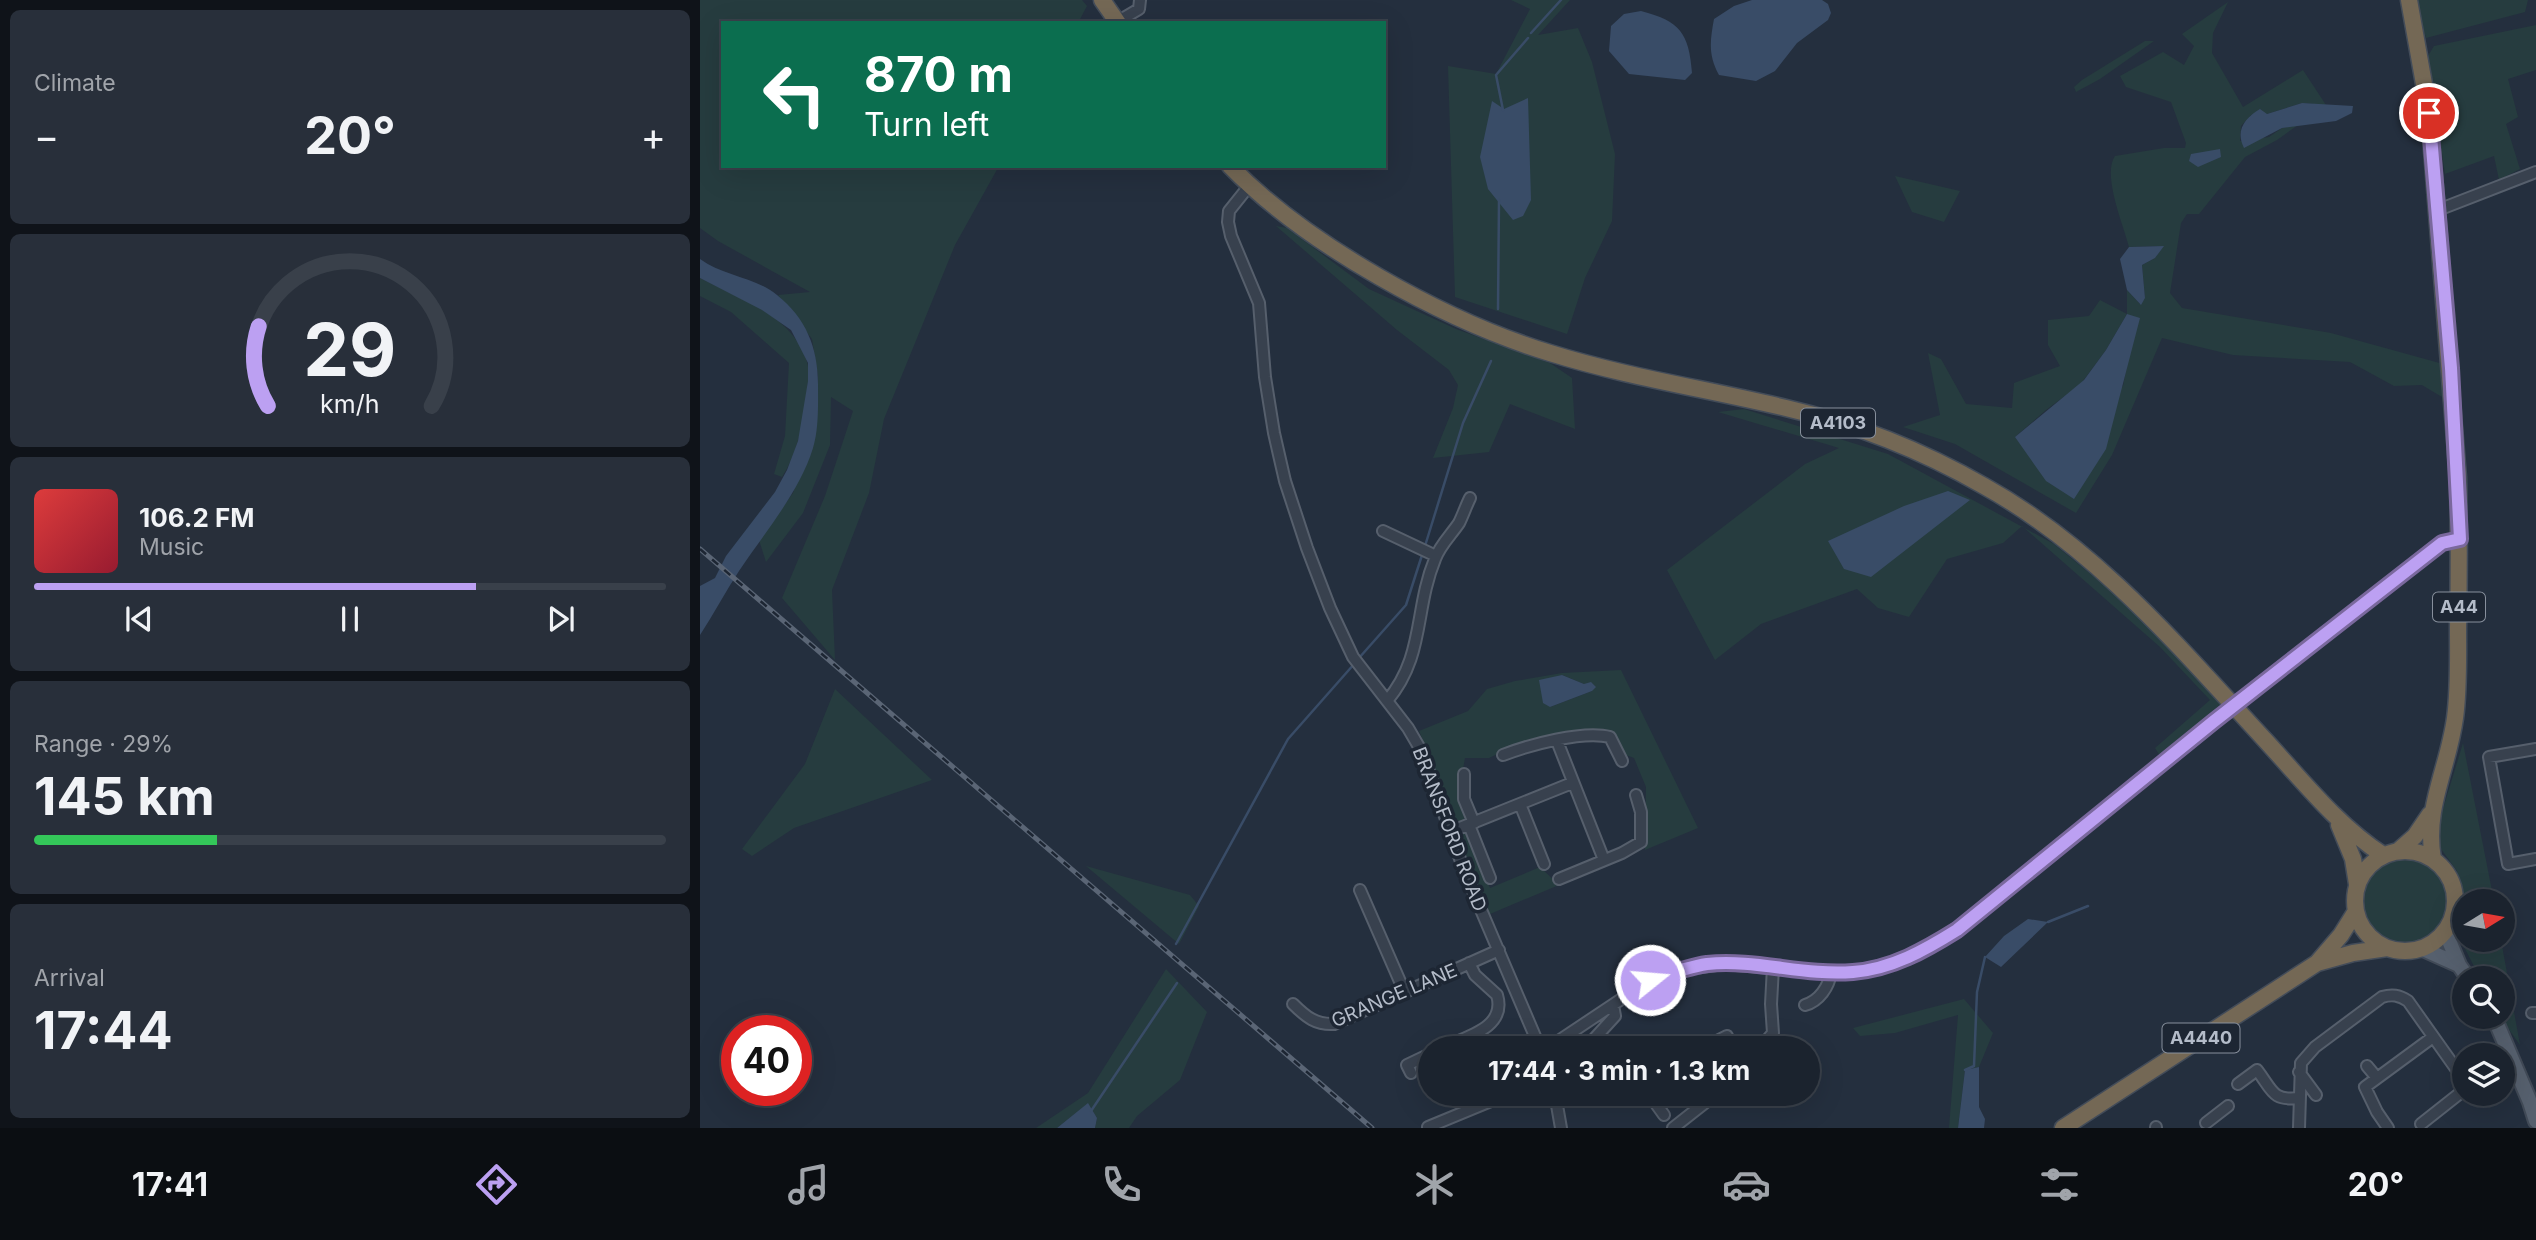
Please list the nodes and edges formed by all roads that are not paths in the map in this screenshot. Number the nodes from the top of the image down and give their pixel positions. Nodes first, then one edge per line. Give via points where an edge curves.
1 (1102, 0) edge
2 (1140, 0) edge
3 (2409, 0) edge
4 (1116, 21) edge
5 (1120, 21) edge
6 (1232, 168) edge
7 (2536, 172) edge
8 (1249, 186) junction
9 (2438, 211) junction
10 (1470, 498) dead end
11 (1383, 531) dead end
12 (2460, 539) junction
13 (1436, 556) junction
14 (1387, 701) junction
15 (1557, 741) junction
16 (2536, 749) edge
17 (1503, 755) dead end
18 (1622, 761) dead end
19 (1464, 774) dead end
20 (1572, 783) junction
21 (1636, 795) dead end
22 (1520, 804) junction
23 (2431, 813) junction
24 (2334, 816) junction
25 (1472, 824) junction
26 (1450, 832) junction
27 (2390, 853) junction
28 (2433, 859) junction
29 (2536, 859) edge
30 (1604, 860) junction
31 (1544, 864) dead end
32 (1490, 878) dead end
33 (1559, 879) dead end
34 (2357, 884) junction
35 (1360, 890) dead end
36 (2356, 911) junction
37 (2445, 930) junction
38 (2387, 948) junction
39 (2421, 948) junction
40 (1499, 950) junction
41 (1469, 963) junction
42 (2317, 963) junction
43 (2459, 965) joint
44 (1773, 967) junction
45 (1831, 972) junction
46 (1405, 993) junction
47 (1293, 1004) dead end
48 (1613, 1005) junction
49 (1805, 1005) dead end
50 (2499, 1029) edge
51 (1468, 1036) edge
52 (1535, 1036) edge
53 (1566, 1036) edge
54 (1597, 1036) edge
55 (1770, 1036) edge
56 (2433, 1037) junction
57 (1418, 1060) edge
58 (2452, 1063) edge
59 (2367, 1066) dead end
60 (2299, 1072) junction
61 (1411, 1073) dead end
62 (2376, 1078) junction
63 (2238, 1084) dead end
64 (2316, 1095) dead end
65 (2300, 1098) junction
66 (2452, 1099) edge
67 (1479, 1106) edge
68 (1557, 1106) edge
69 (1658, 1106) edge
70 (1701, 1106) edge
71 (2228, 1107) dead end
72 (1664, 1115) dead end
73 (2217, 1116) junction
74 (2536, 1121) edge
75 (2206, 1123) dead end
76 (2421, 1124) dead end
77 (1429, 1127) edge
78 (1561, 1128) edge
79 (1673, 1128) edge
80 (2063, 1128) edge
81 (2223, 1128) edge
82 (2300, 1128) edge
83 (2388, 1128) edge

1 - 4 highway
2 - 5 street via 1139,9
3 - 9 highway, A44 via 2428,99
6 - 8 highway, A4103
7 - 9 street
8 - 14 street, BRANSFORD ROAD via 1229,211 1228,222 1259,303 1265,377 1286,481 1342,634 1362,672
8 - 24 highway, A4103 via 1354,261 1500,336 1551,354 1831,420 1926,456 1988,488 2063,538 2114,581
9 - 12 highway, A44
10 - 13 street
11 - 13 street
12 - 23 highway, A44 via 2455,717
12 - 45 street, bridge via 2442,543 1957,930 1907,959 1855,972
13 - 14 street via 1411,663
14 - 26 street, BRANSFORD ROAD via 1419,745
15 - 17 street
15 - 18 street via 1574,736 1610,737
15 - 20 street
16 - 29 street via 2489,757 2508,864
19 - 25 street via 1464,800
20 - 22 street
20 - 30 street
21 - 30 street via 1641,842
22 - 25 street
22 - 31 street
23 - 27 highway, A44 via 2415,836
23 - 28 highway, A44
24 - 27 highway, A4103 via 2362,841
24 - 34 highway, A4103 via 2353,859
25 - 26 street
25 - 32 street
26 - 40 street, BRANSFORD ROAD
27 - 28 highway via 2422,853
27 - 34 highway via 2363,872
28 - 37 highway via 2452,884 2455,900
30 - 33 street
34 - 36 highway
35 - 46 street
36 - 38 highway via 2367,933
36 - 42 highway, A4440
37 - 39 highway
37 - 43 main road
38 - 39 highway
38 - 42 highway, A4440
39 - 43 main road
40 - 41 street, GRANGE LANE
40 - 52 street, BRANSFORD ROAD
41 - 46 street, GRANGE LANE
41 - 51 street via 1497,995 1498,1014 1492,1025
42 - 80 highway, A4440
44 - 45 street
44 - 48 street via 1724,964 1687,969 1650,980
44 - 55 street
45 - 49 street via 1818,999
46 - 47 street, GRANGE LANE via 1334,1024 1321,1024
48 - 53 street
48 - 54 street via 1615,1016
50 - 74 main road
56 - 58 street
56 - 60 street via 2408,1001 2389,995 2315,1047
56 - 62 street
57 - 61 street via 1407,1065
59 - 62 street
60 - 64 street
60 - 65 street
62 - 83 street via 2365,1087
63 - 65 street via 2257,1070 2282,1100
65 - 82 street
66 - 76 street
67 - 77 street
68 - 78 street
69 - 72 street
70 - 79 street
71 - 73 street
73 - 75 street
73 - 81 street

